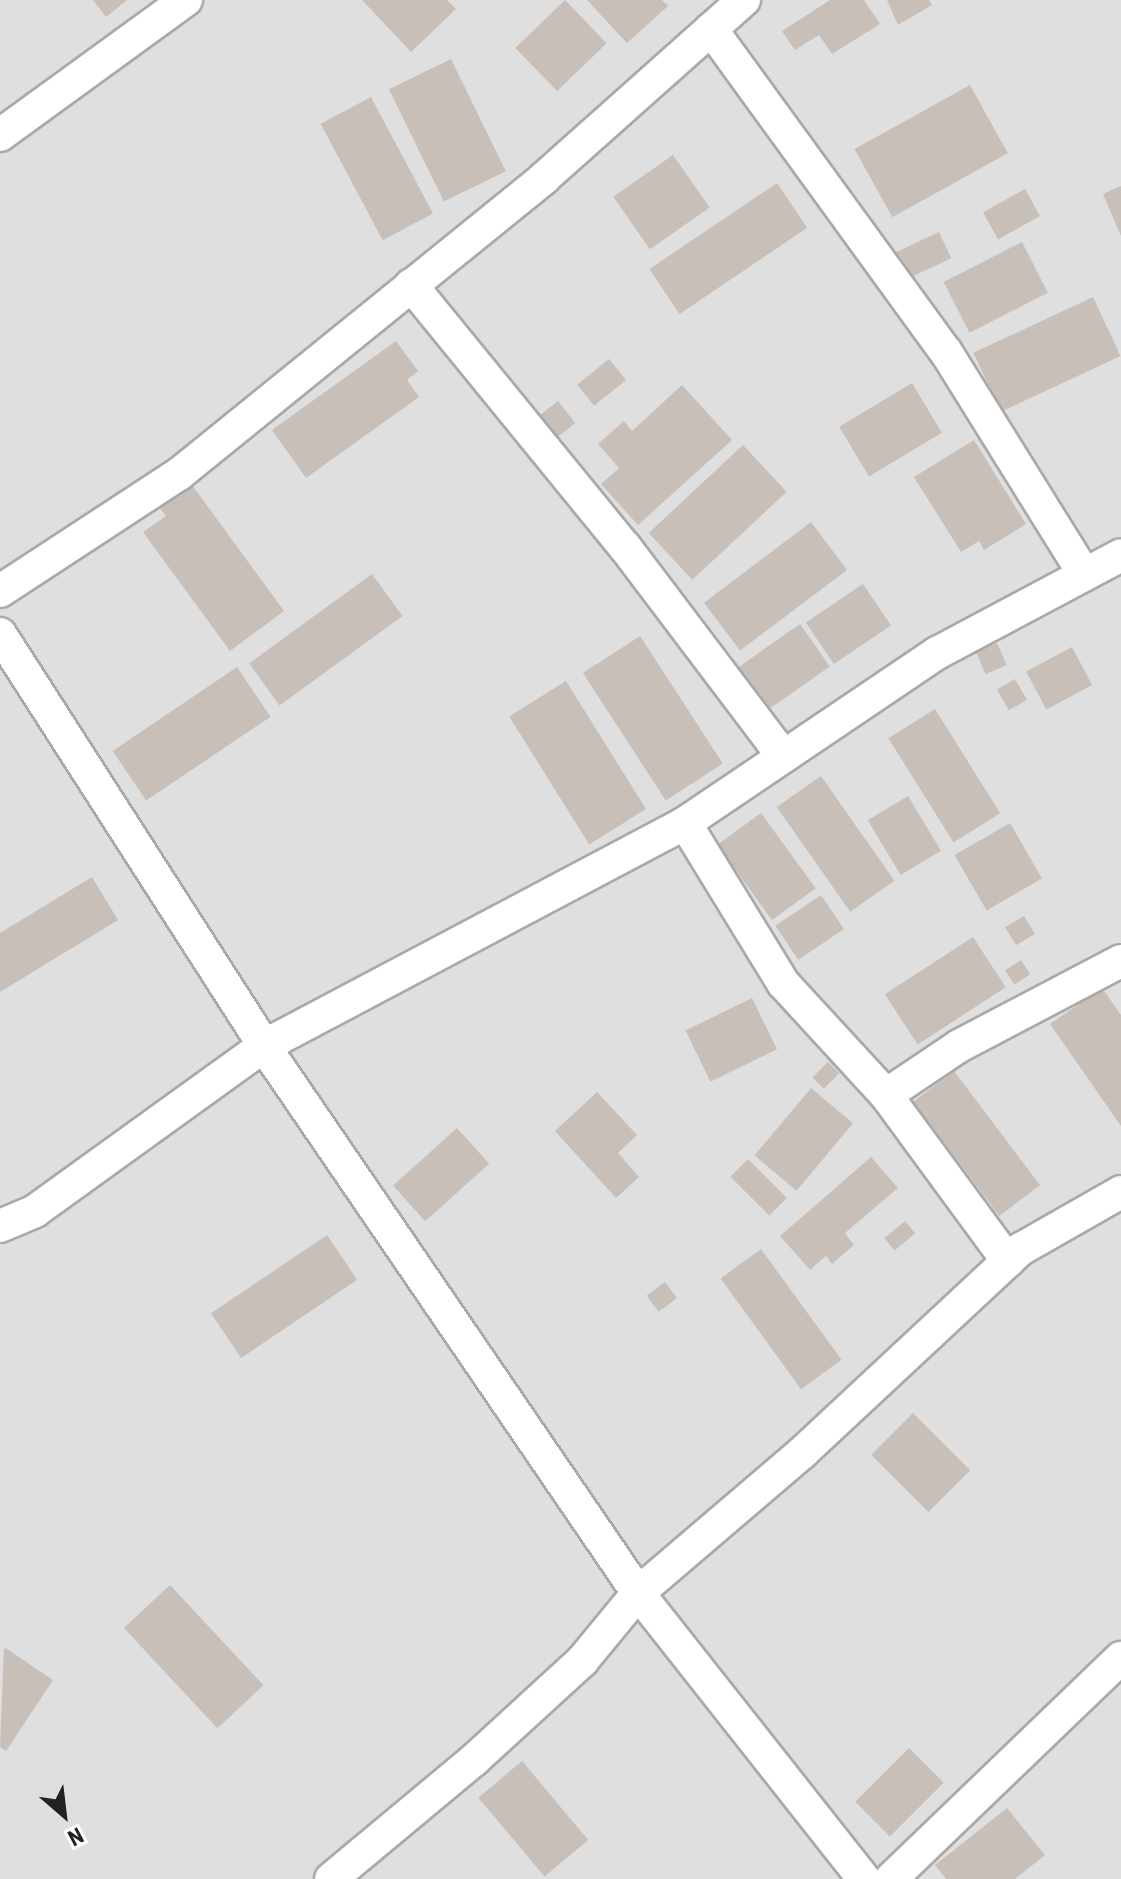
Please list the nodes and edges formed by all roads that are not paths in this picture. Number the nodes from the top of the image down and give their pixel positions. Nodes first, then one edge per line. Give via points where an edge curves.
1 (186, 0) edge
2 (744, 0) edge
3 (711, 29) junction
4 (0, 135) edge
5 (411, 285) junction
6 (1121, 555) edge
7 (1083, 572) junction
8 (0, 591) edge
9 (0, 634) edge
10 (783, 756) junction
11 (685, 823) junction
12 (1121, 961) edge
13 (264, 1046) junction
14 (886, 1095) junction
15 (1121, 1192) edge
16 (0, 1226) edge
17 (1008, 1261) junction
18 (638, 1593) junction
19 (1121, 1658) edge
20 (331, 1879) edge
21 (864, 1879) edge
22 (891, 1879) edge

1 - 4 street
2 - 3 street
3 - 5 street via 544,178
3 - 7 street via 946,352
5 - 8 street via 179,474
5 - 10 street via 625,547
6 - 7 street
7 - 10 street via 937,653
9 - 13 street
10 - 11 street
11 - 13 street
11 - 14 street via 783,983
12 - 14 street via 959,1046
13 - 16 street via 35,1211
13 - 18 street
14 - 17 street
15 - 17 street
17 - 18 street via 803,1452
18 - 20 street via 582,1661
18 - 21 street
19 - 22 street

